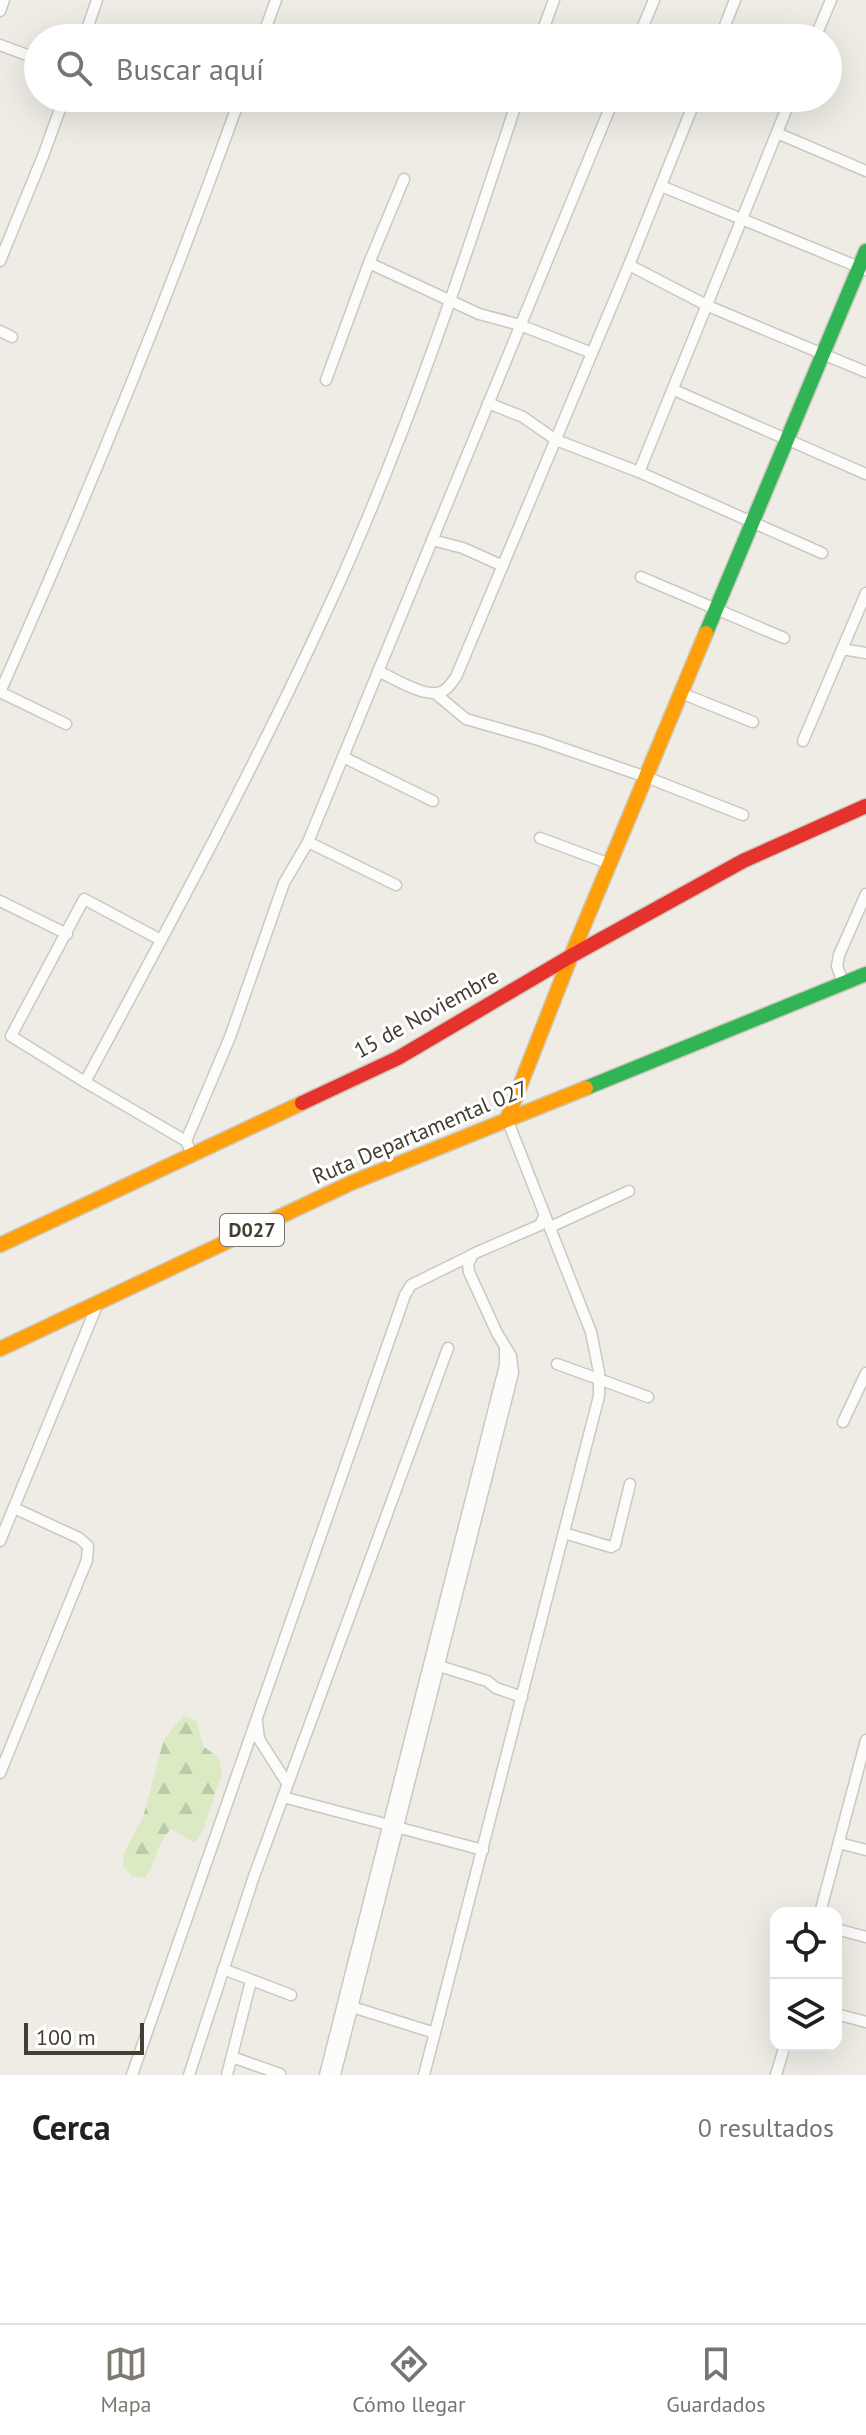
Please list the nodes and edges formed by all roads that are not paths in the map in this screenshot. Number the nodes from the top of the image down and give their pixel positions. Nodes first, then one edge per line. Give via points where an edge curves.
1 (4, 0) edge
2 (97, 0) edge
3 (276, 0) edge
4 (554, 0) edge
5 (654, 0) edge
6 (735, 0) edge
7 (831, 0) edge
8 (0, 11) edge
9 (89, 24) edge
10 (267, 24) edge
11 (545, 24) edge
12 (644, 24) edge
13 (726, 24) edge
14 (821, 24) edge
15 (0, 45) edge
16 (24, 54) edge
17 (59, 112) edge
18 (235, 112) edge
19 (513, 112) edge
20 (608, 112) edge
21 (690, 112) edge
22 (785, 112) edge
23 (777, 133) junction
24 (866, 171) edge
25 (404, 179) dead end
26 (661, 186) junction
27 (742, 220) junction
28 (866, 251) edge
29 (0, 261) edge
30 (369, 263) junction
31 (629, 265) junction
32 (863, 269) edge
33 (451, 301) junction
34 (708, 306) junction
35 (520, 325) junction
36 (0, 331) edge
37 (12, 337) dead end
38 (592, 353) junction
39 (823, 354) junction
40 (866, 372) edge
41 (326, 380) dead end
42 (674, 390) junction
43 (488, 403) junction
44 (788, 439) junction
45 (556, 440) junction
46 (639, 472) junction
47 (866, 474) edge
48 (753, 522) junction
49 (432, 540) junction
50 (822, 553) dead end
51 (503, 566) junction
52 (641, 577) dead end
53 (866, 593) edge
54 (717, 609) junction
55 (784, 638) dead end
56 (842, 649) junction
57 (866, 653) edge
58 (378, 671) junction
59 (0, 692) edge
60 (681, 693) junction
61 (436, 694) junction
62 (753, 722) dead end
63 (66, 724) dead end
64 (803, 741) dead end
65 (343, 757) junction
66 (646, 777) junction
67 (433, 801) dead end
68 (866, 806) edge
69 (743, 815) dead end
70 (540, 838) dead end
71 (308, 842) junction
72 (610, 864) junction
73 (396, 885) dead end
74 (866, 894) edge
75 (0, 901) edge
76 (67, 934) junction
77 (161, 940) junction
78 (571, 956) junction
79 (866, 974) edge
80 (843, 983) junction
81 (85, 1082) junction
82 (507, 1119) junction
83 (189, 1148) junction
84 (629, 1191) dead end
85 (545, 1215) junction
86 (550, 1227) junction
87 (0, 1245) edge
88 (473, 1254) junction
89 (98, 1303) junction
90 (448, 1348) dead end
91 (0, 1349) edge
92 (557, 1364) dead end
93 (866, 1373) edge
94 (600, 1381) junction
95 (648, 1397) dead end
96 (843, 1422) dead end
97 (630, 1484) dead end
98 (14, 1508) junction
99 (564, 1533) junction
100 (0, 1541) edge
101 (434, 1665) junction
102 (522, 1697) junction
103 (259, 1709) junction
104 (866, 1740) edge
105 (2, 1765) edge
106 (862, 1767) edge
107 (287, 1783) junction
108 (283, 1797) junction
109 (393, 1827) junction
110 (839, 1843) junction
111 (483, 1850) junction
112 (866, 1850) edge
113 (822, 1907) edge
114 (842, 1931) edge
115 (866, 1937) edge
116 (223, 1969) junction
117 (251, 1981) junction
118 (291, 1995) dead end
119 (348, 2005) junction
120 (842, 2016) edge
121 (866, 2022) edge
122 (435, 2033) junction
123 (783, 2051) edge
124 (232, 2057) junction
125 (280, 2074) edge
126 (132, 2075) edge
127 (189, 2075) edge
128 (227, 2075) edge
129 (325, 2075) edge
130 (335, 2075) edge
131 (424, 2075) edge
132 (776, 2075) edge

1 - 8 street
2 - 9 street
3 - 10 street
4 - 11 street
5 - 12 street
6 - 13 street
7 - 14 street
15 - 16 street
17 - 29 street
18 - 59 street via 73,527
19 - 33 street
20 - 35 street
21 - 26 street
22 - 23 street
23 - 24 street
23 - 27 street
25 - 30 street
26 - 27 street
26 - 31 street
27 - 32 street
27 - 34 street
28 - 32 street
30 - 33 street
30 - 41 street
31 - 34 street
31 - 38 street
32 - 39 street
33 - 35 street
33 - 77 street via 334,595 247,779
34 - 39 street
34 - 42 street
35 - 38 street
35 - 43 street
36 - 37 street
38 - 45 street
39 - 40 street
39 - 44 street
42 - 44 street
42 - 46 street
43 - 45 street via 523,417
43 - 49 street
44 - 47 street
44 - 48 street
45 - 46 street
45 - 51 street
46 - 48 street
48 - 50 street
48 - 54 street
49 - 51 street
49 - 58 street
51 - 61 street via 456,677
52 - 54 street
53 - 56 street
54 - 55 street
54 - 60 street
56 - 57 street
56 - 64 street
58 - 61 street
58 - 65 street
59 - 63 street
60 - 62 street
60 - 66 street
61 - 66 street via 466,719
65 - 67 street
65 - 71 street
66 - 69 street
66 - 72 street
68 - 78 street, 15 de Noviembre via 743,861
70 - 72 street
71 - 73 street
71 - 83 street via 284,883
72 - 78 street
74 - 80 street via 839,955
75 - 76 street
76 - 77 street via 84,899
76 - 81 street via 11,1036
77 - 81 street
78 - 82 street
78 - 83 street, 15 de Noviembre via 398,1058
79 - 80 street, Ruta Departamental 027 / D027
80 - 82 street, Ruta Departamental 027 / D027
81 - 83 street
82 - 85 street
82 - 89 street, Ruta Departamental 027 / D027 via 351,1183
83 - 87 street, 15 de Noviembre
84 - 86 street
85 - 86 street
85 - 88 street via 540,1225
86 - 94 street via 591,1332
88 - 101 street via 469,1272 507,1356
88 - 103 street via 411,1285 405,1295
89 - 91 street, Ruta Departamental 027 / D027
89 - 98 street
90 - 107 street
92 - 94 street
93 - 96 street
94 - 95 street
94 - 99 street
97 - 99 street via 615,1545
98 - 100 street
98 - 105 street via 88,1546 87,1560
99 - 102 street
101 - 102 street
101 - 109 street
102 - 111 street
103 - 107 street via 259,1739
103 - 126 street
104 - 106 street
106 - 110 street
107 - 108 street
108 - 109 street
108 - 116 street
109 - 111 street
109 - 119 street
110 - 112 street
110 - 113 street
111 - 122 street
114 - 115 street
116 - 117 street
116 - 127 street
117 - 118 street
117 - 124 street
119 - 122 street
119 - 129 street
119 - 130 street
120 - 121 street
122 - 131 street
123 - 132 street
124 - 125 street
124 - 128 street

